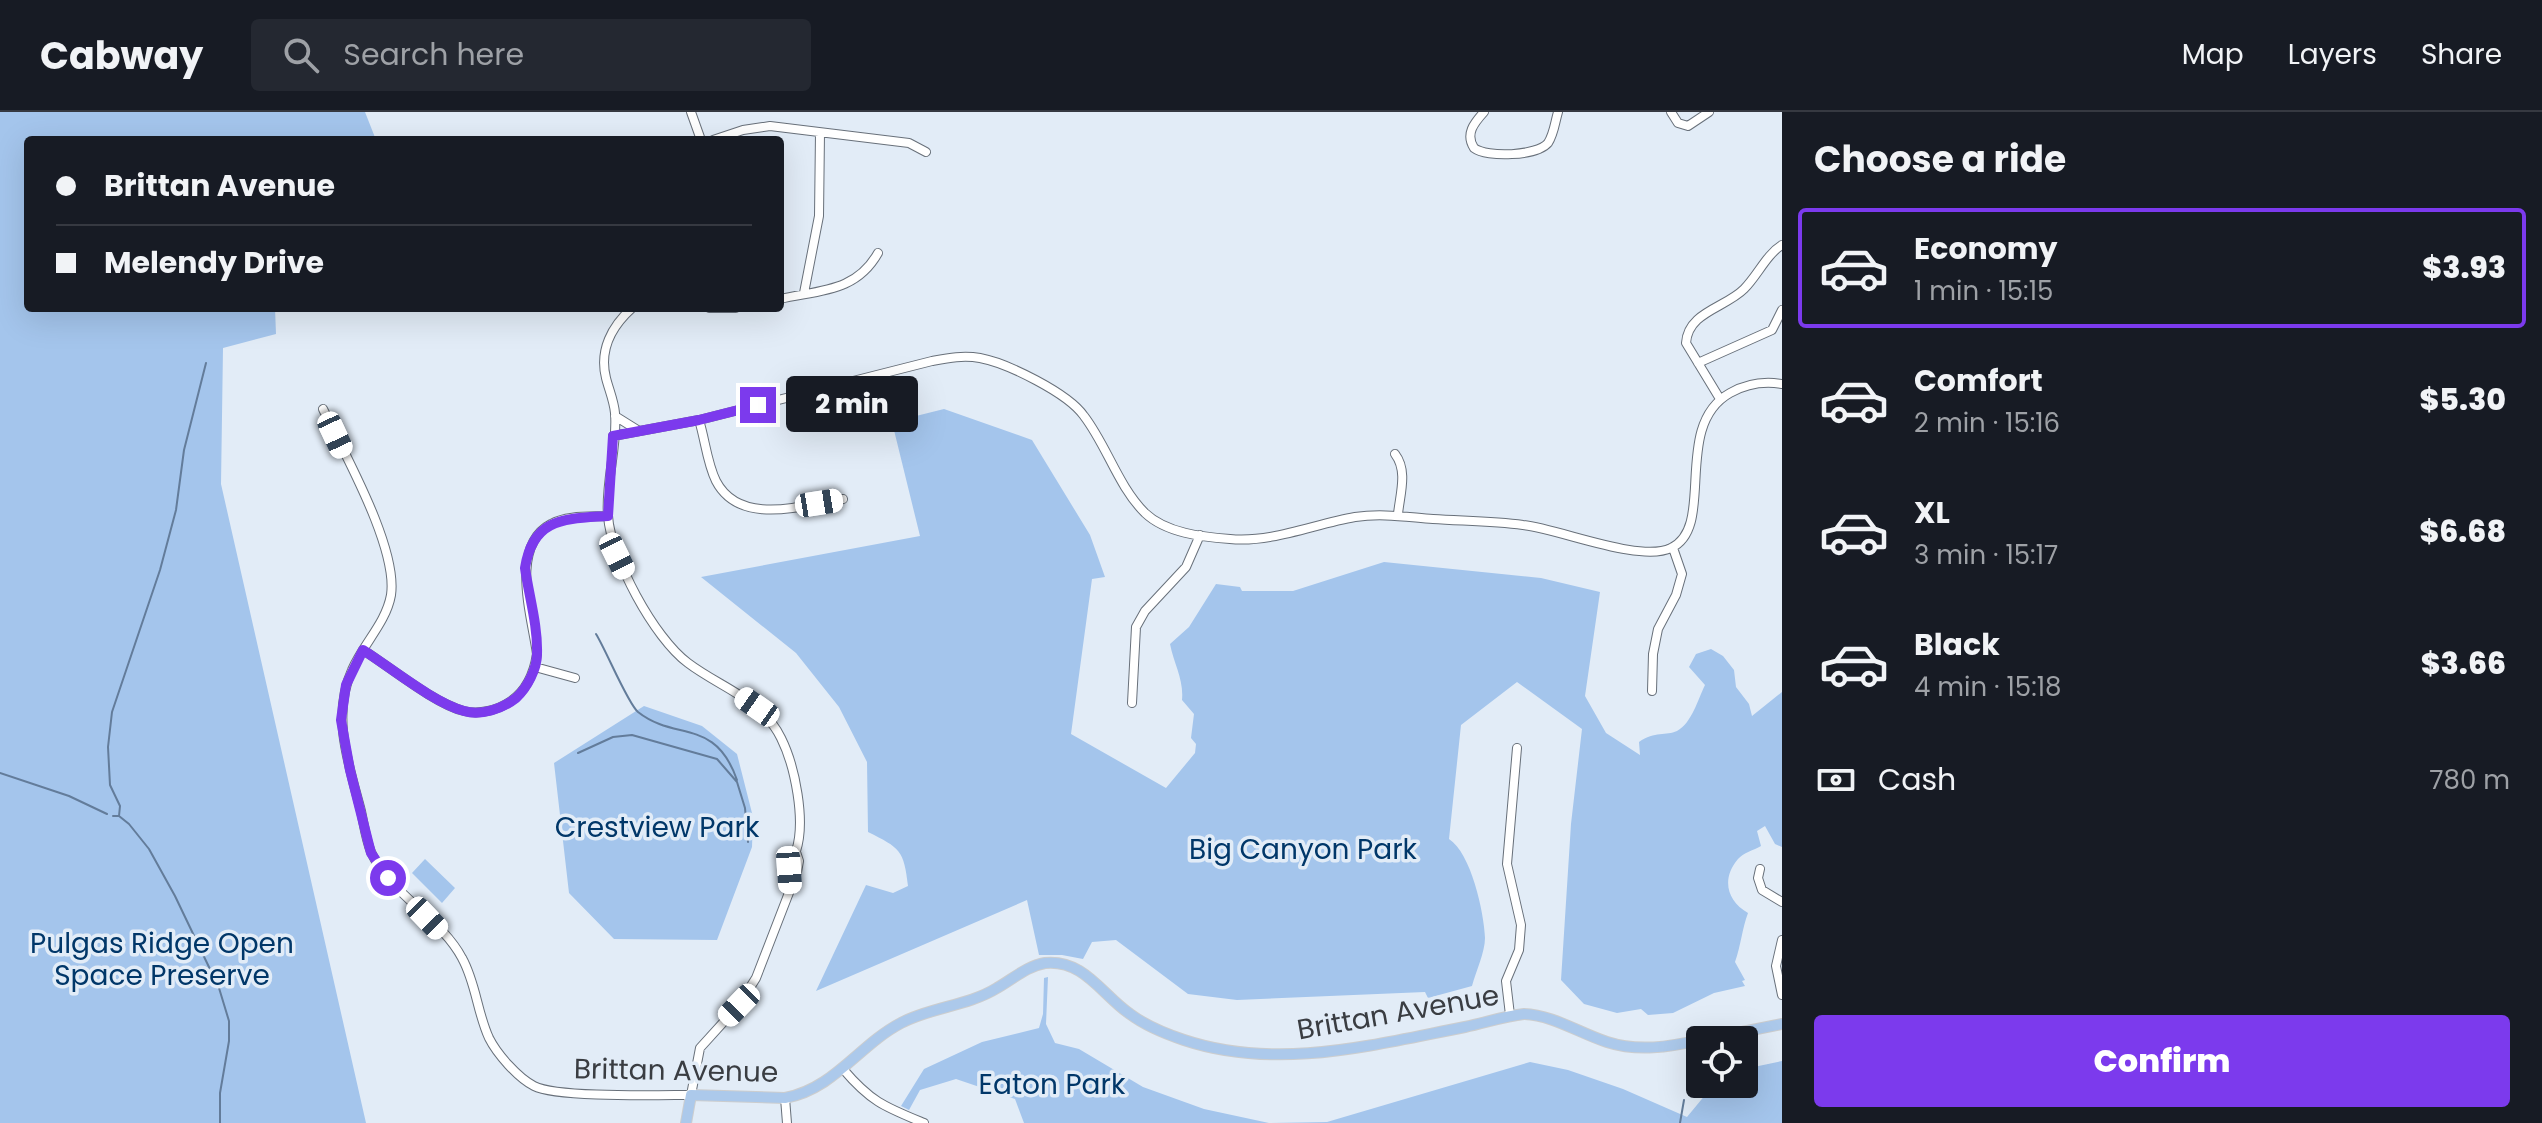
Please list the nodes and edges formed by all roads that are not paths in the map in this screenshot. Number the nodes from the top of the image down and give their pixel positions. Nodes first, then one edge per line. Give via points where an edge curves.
1 (691, 112) edge
2 (1484, 112) edge
3 (1558, 112) edge
4 (1671, 112) edge
5 (1709, 112) edge
6 (820, 133) junction
7 (700, 136) edge
8 (725, 136) edge
9 (926, 152) dead end
10 (1782, 245) edge
11 (878, 253) dead end
12 (804, 293) junction
13 (784, 298) edge
14 (1782, 310) edge
15 (627, 312) edge
16 (1698, 363) junction
17 (1782, 384) edge
18 (1720, 399) junction
19 (323, 409) dead end
20 (615, 416) junction
21 (699, 420) junction
22 (640, 431) junction
23 (613, 436) junction
24 (1395, 454) dead end
25 (843, 499) dead end
26 (1398, 514) junction
27 (608, 516) junction
28 (1200, 535) junction
29 (1673, 548) junction
30 (363, 650) junction
31 (535, 667) junction
32 (575, 678) dead end
33 (1652, 691) dead end
34 (1132, 703) dead end
35 (1517, 748) dead end
36 (1760, 869) dead end
37 (1782, 902) edge
38 (1782, 940) edge
39 (1782, 995) edge
40 (1510, 1015) junction
41 (1782, 1024) edge
42 (1758, 1029) edge
43 (1686, 1043) edge
44 (843, 1069) junction
45 (691, 1095) junction
46 (785, 1098) junction
47 (686, 1123) edge
48 (787, 1123) edge
49 (924, 1123) edge

1 - 7 street
2 - 3 street via 1470,138 1474,148 1489,155 1544,146
4 - 5 street via 1678,123 1688,126
6 - 8 street via 770,126
6 - 9 street via 909,143
6 - 12 street via 819,216
10 - 16 street via 1747,287 1690,327 1686,343
11 - 12 street via 869,269 849,285
12 - 13 street
14 - 16 street via 1772,330
15 - 20 street via 605,350
16 - 18 street
17 - 18 street via 1745,385
18 - 29 street via 1702,425 1693,515
19 - 30 street, Brittan Avenue via 384,539 391,569 391,595
20 - 22 street
20 - 23 street
21 - 22 street
21 - 25 street via 715,479 733,501 769,510
21 - 28 street via 932,361 983,359 1068,400 1084,415 1147,515 1169,528
22 - 23 street
23 - 27 street
24 - 26 street via 1403,476
26 - 28 street via 1357,517 1265,538
26 - 29 street via 1529,525 1652,553
27 - 31 street via 560,520 532,543 525,568
27 - 45 street via 617,556 671,647 757,707 781,738 794,772 799,861 756,978 700,1048
28 - 34 street via 1186,567 1136,627
29 - 33 street via 1682,574 1658,629
30 - 31 street via 465,712 504,706 519,696
30 - 45 street, Brittan Avenue via 346,685 341,720 371,853 461,955 490,1041 535,1088
31 - 32 street
35 - 40 street via 1507,864 1521,925 1519,950 1506,981
36 - 37 street via 1762,890
38 - 39 street via 1776,966
40 - 43 main road, Brittan Avenue via 1539,1016 1618,1045
40 - 44 main road, Brittan Avenue via 1329,1052 1242,1054 1154,1028 1127,1012 1079,969 1048,963 1026,969 974,1000 901,1023
41 - 42 main road, Brittan Avenue
44 - 46 main road, Brittan Avenue via 811,1090
44 - 49 street via 879,1104
45 - 46 main road, Brittan Avenue
45 - 47 main road
46 - 48 street

